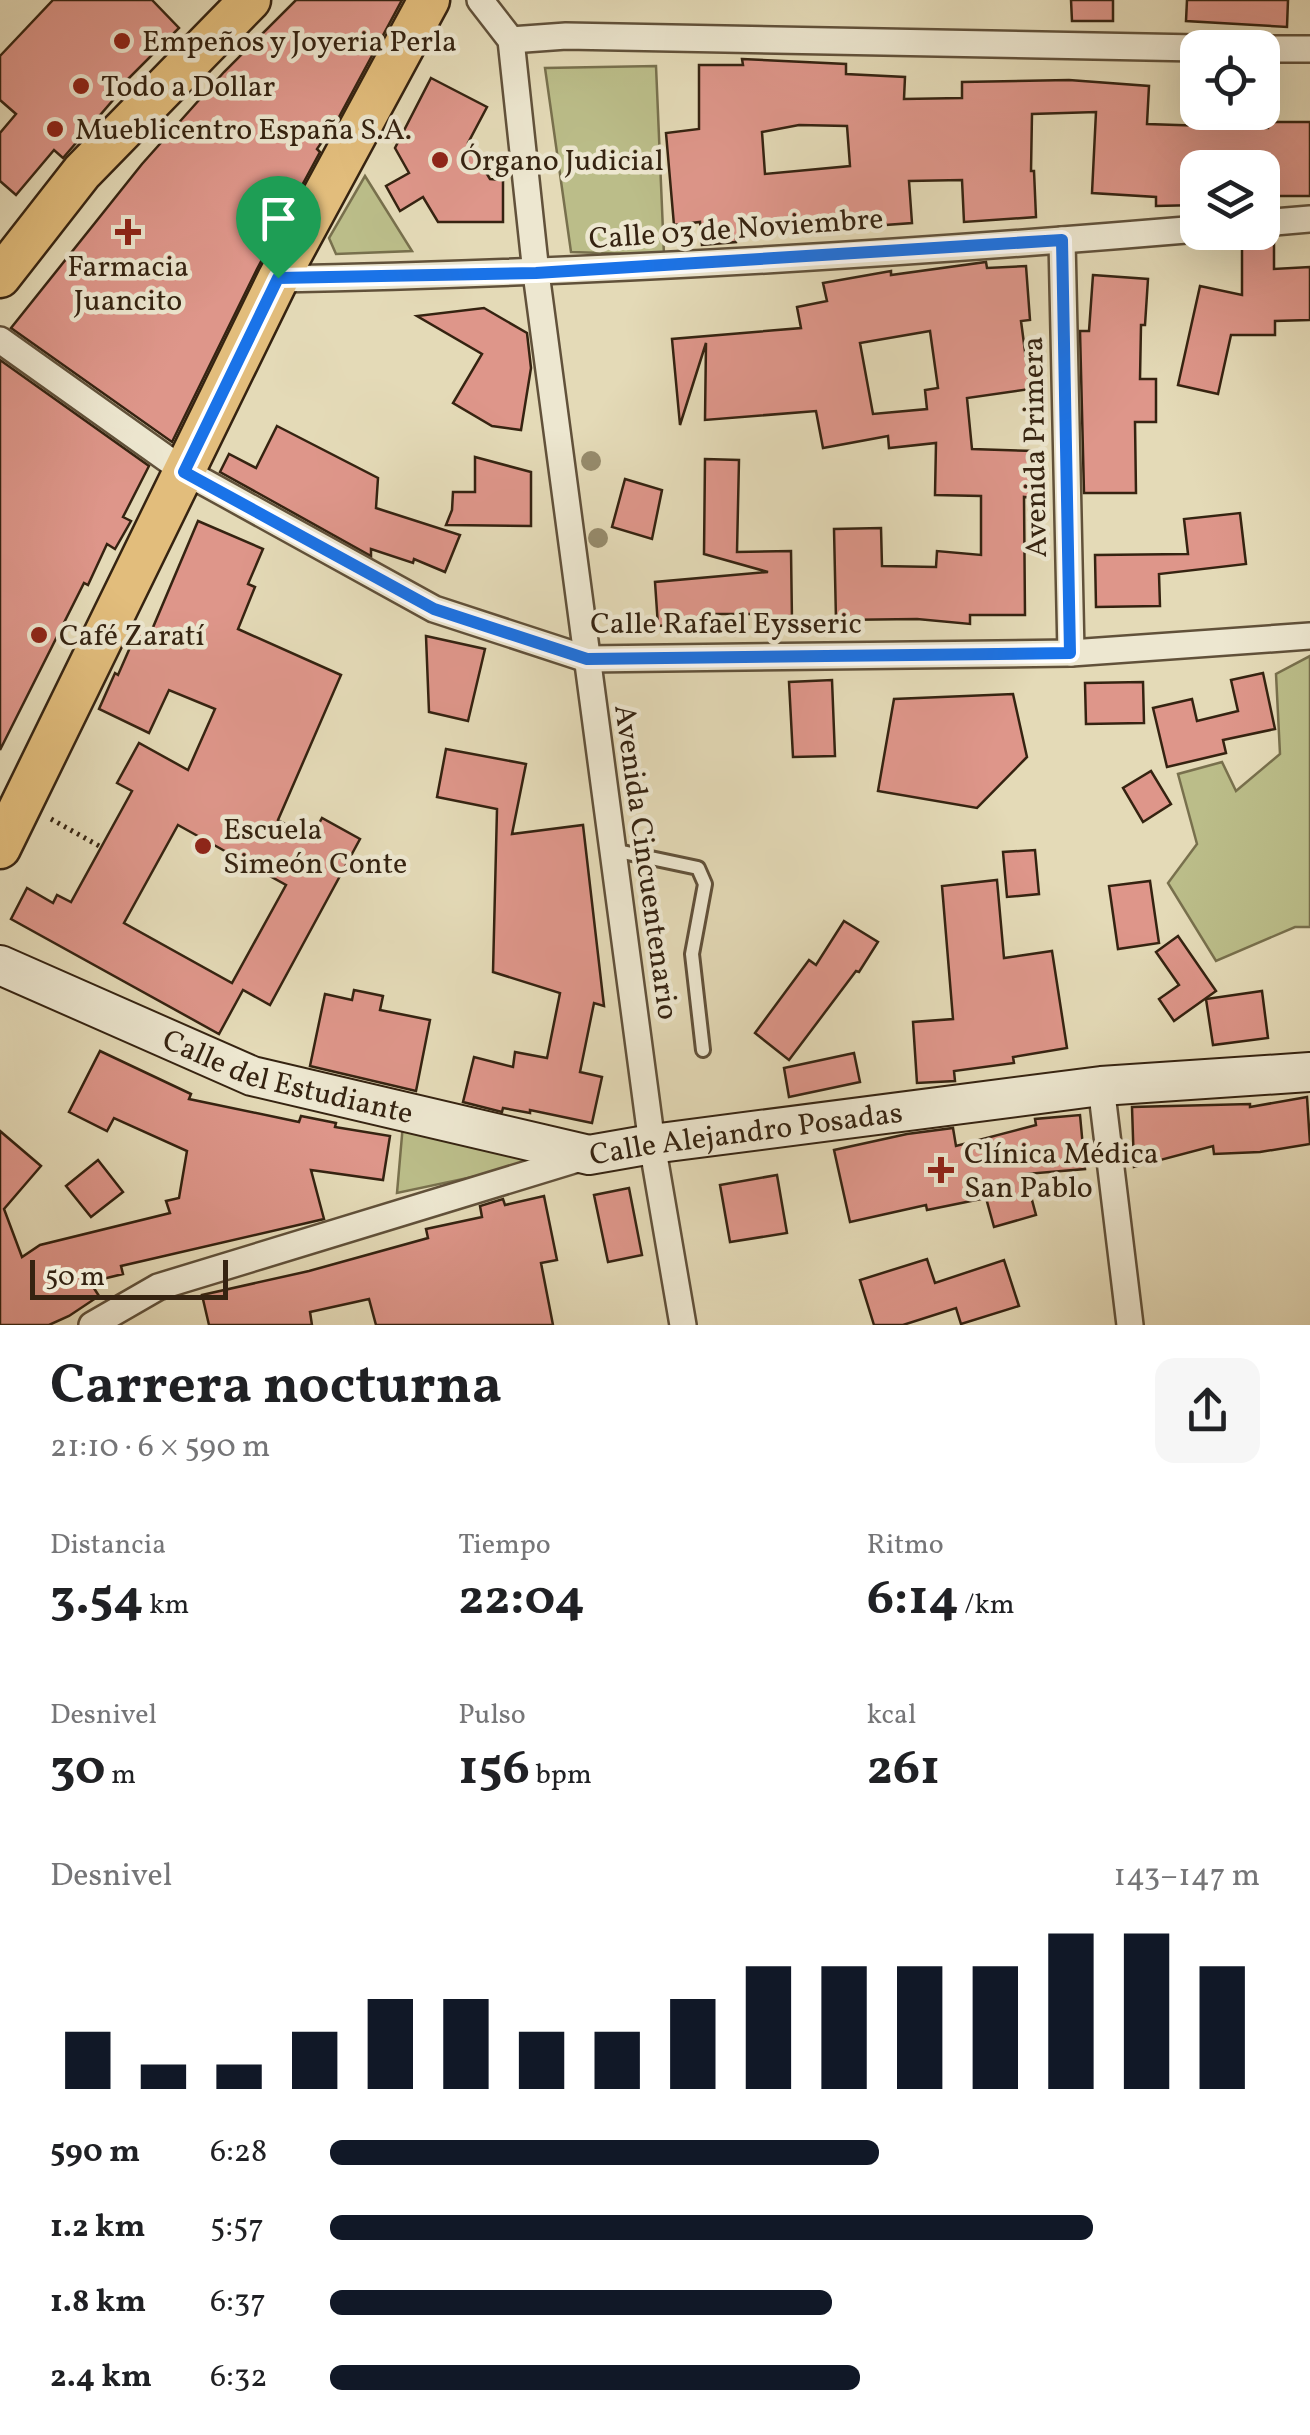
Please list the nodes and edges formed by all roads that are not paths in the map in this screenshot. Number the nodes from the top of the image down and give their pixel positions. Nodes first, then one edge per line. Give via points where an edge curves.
1 (250, 0) edge
2 (430, 0) edge
3 (480, 0) edge
4 (511, 40) junction
5 (1180, 48) edge
6 (1280, 49) edge
7 (1310, 50) edge
8 (1310, 219) edge
9 (1280, 222) edge
10 (1180, 230) edge
11 (1062, 240) junction
12 (536, 273) junction
13 (0, 277) edge
14 (278, 278) junction
15 (0, 340) edge
16 (184, 472) junction
17 (1310, 636) edge
18 (1070, 653) junction
19 (587, 659) junction
20 (0, 848) edge
21 (613, 850) junction
22 (0, 965) edge
23 (704, 1050) dead end
24 (1310, 1072) edge
25 (1101, 1086) junction
26 (652, 1144) junction
27 (589, 1155) junction
28 (92, 1325) edge
29 (682, 1325) edge
30 (1130, 1325) edge

1 - 13 main road via 82,172
2 - 14 main road
3 - 4 street
4 - 5 street
4 - 12 street, Avenida Cincuentenario
6 - 7 street
8 - 9 street
10 - 11 street, Calle 03 de Noviembre
11 - 12 street, Calle 03 de Noviembre
11 - 18 street, Avenida Primera
12 - 14 street, Calle 03 de Noviembre
12 - 19 street, Avenida Cincuentenario
14 - 16 main road
15 - 16 street, Calle Rafael Eysseric
16 - 19 street, Calle Rafael Eysseric via 434,609
16 - 20 main road
17 - 18 street, Calle Rafael Eysseric
18 - 19 street, Calle Rafael Eysseric
19 - 21 street, Avenida Cincuentenario
21 - 23 lane via 698,868 705,884 692,954
21 - 26 street, Avenida Cincuentenario
22 - 27 street, Calle del Estudiante via 252,1076
24 - 25 street, Calle Alejandro Posadas
25 - 26 street, Calle Alejandro Posadas
25 - 30 street
26 - 27 street, Calle Alejandro Posadas
26 - 29 street, Avenida Cincuentenario
27 - 28 street, Calle Alejandro Posadas via 158,1288

